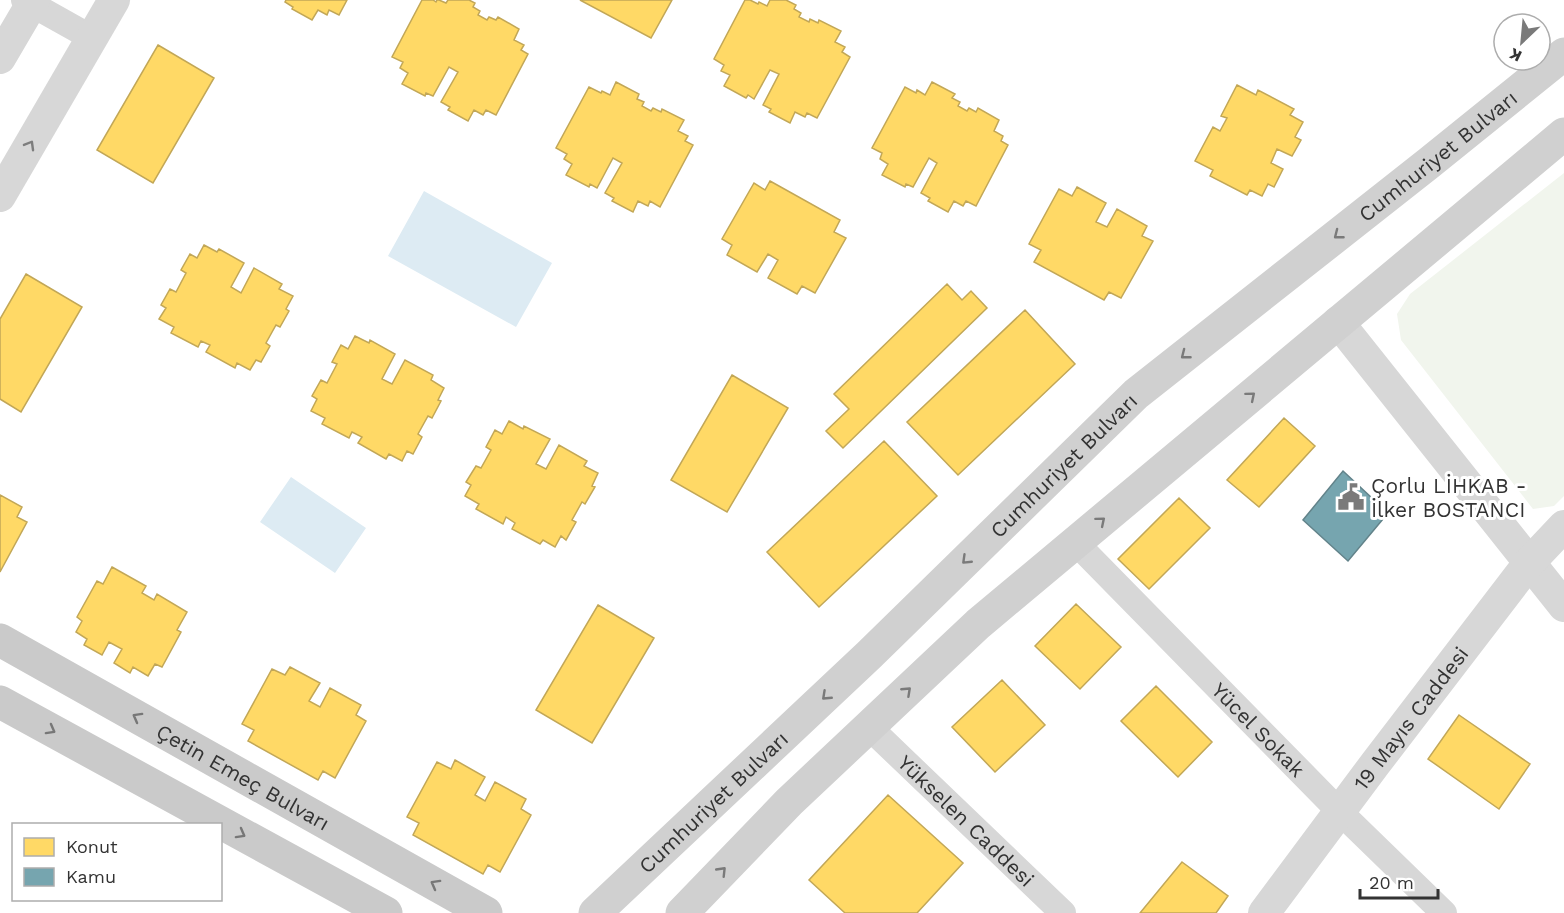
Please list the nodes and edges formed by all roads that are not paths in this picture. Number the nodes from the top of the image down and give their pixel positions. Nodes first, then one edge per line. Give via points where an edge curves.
1 (114, 0) edge
2 (30, 1) edge
3 (92, 38) junction
4 (1564, 54) edge
5 (0, 58) edge
6 (1564, 134) edge
7 (0, 196) edge
8 (1338, 322) junction
9 (1564, 526) edge
10 (1076, 543) junction
11 (1529, 563) junction
12 (1564, 606) edge
13 (0, 640) edge
14 (0, 702) edge
15 (869, 727) junction
16 (1339, 811) junction
17 (221, 823) edge
18 (222, 823) edge
19 (386, 913) edge
20 (486, 913) edge
21 (595, 913) edge
22 (682, 913) edge
23 (1063, 913) edge
24 (1264, 913) edge
25 (1444, 913) edge

1 - 3 street
2 - 3 street
2 - 5 street
7 -> 3 street
4 -> 21 main road, Cumhuriyet Bulvarı via 1136,394 861,663
6 - 8 main road
10 -> 8 main road
8 - 11 street
9 - 11 street, 19 Mayıs Caddesi
15 -> 10 main road via 978,624
10 - 16 street, Yücel Sokak
11 - 12 street
11 - 16 street, 19 Mayıs Caddesi
20 -> 13 main road, Çetin Emeç Bulvarı
14 -> 17 main road
22 -> 15 main road via 789,802
15 - 23 street, Yükselen Caddesi
16 - 24 street, 19 Mayıs Caddesi
16 - 25 street, Yücel Sokak
18 -> 19 main road

